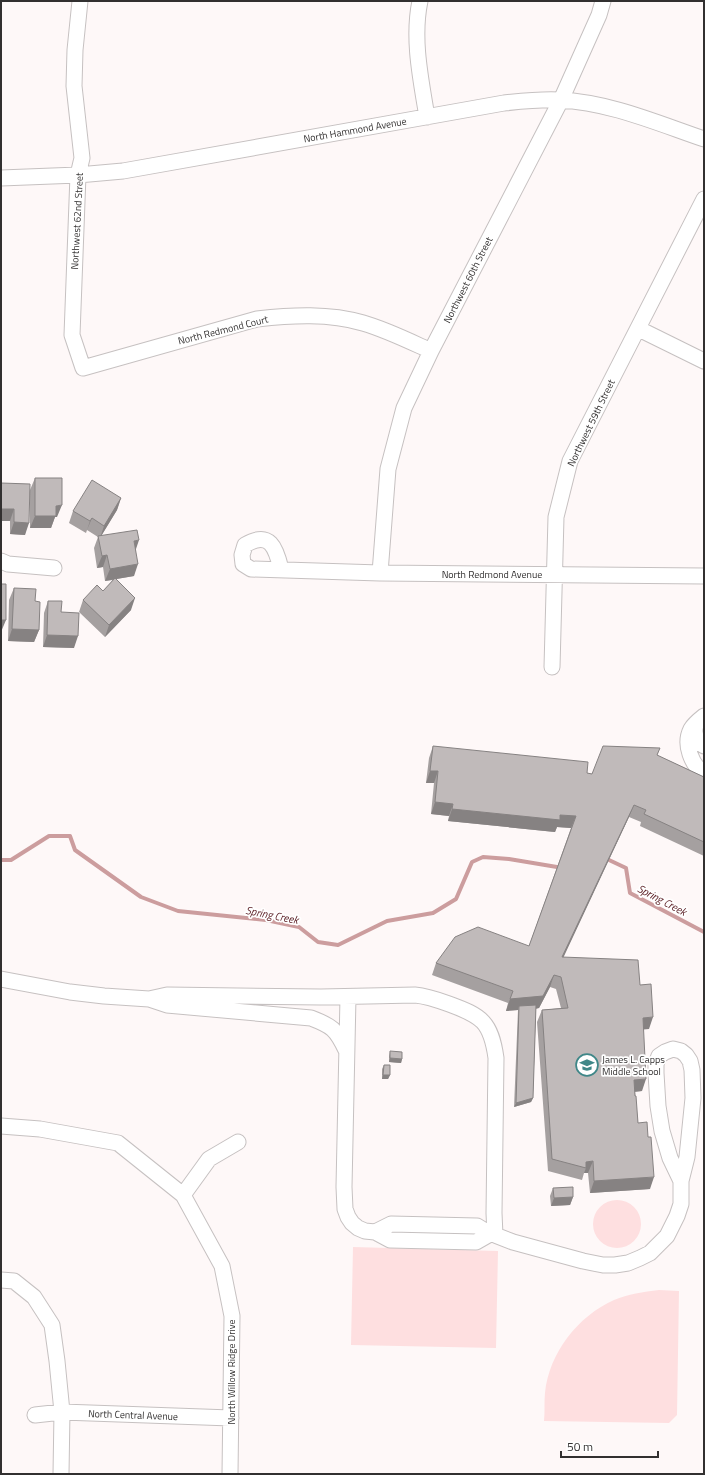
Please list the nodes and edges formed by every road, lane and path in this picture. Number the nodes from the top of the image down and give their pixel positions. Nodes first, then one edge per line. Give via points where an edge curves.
1 (80, 1) edge
2 (420, 1) edge
3 (603, 1) edge
4 (561, 100) junction
5 (427, 117) junction
6 (704, 139) edge
7 (78, 175) junction
8 (1, 178) edge
9 (704, 199) edge
10 (639, 329) junction
11 (431, 351) junction
12 (704, 361) edge
13 (83, 368) joint
14 (1, 561) edge
15 (54, 568) dead end
16 (281, 569) dead end
17 (380, 573) junction
18 (554, 574) junction
19 (704, 576) edge
20 (552, 667) dead end
21 (700, 719) edge
22 (704, 746) edge
23 (704, 774) edge
24 (1, 979) edge
25 (348, 997) junction
26 (149, 999) junction
27 (347, 1053) junction
28 (1, 1126) edge
29 (238, 1142) dead end
30 (681, 1181) junction
31 (183, 1195) junction
32 (492, 1234) junction
33 (7, 1280) edge
34 (62, 1412) junction
35 (35, 1415) dead end
36 (231, 1418) junction
37 (61, 1474) edge
38 (230, 1474) edge

1 - 7 street, Northwest 62nd Street via 74,86 82,158
2 - 5 street via 417,42
3 - 4 street, Northwest 60th Street
4 - 5 street, North Hammond Avenue via 534,99
4 - 6 street, North Hammond Avenue via 632,114
4 - 11 street, Northwest 60th Street
5 - 7 street, North Hammond Avenue via 123,171
7 - 8 street, North Hammond Avenue
7 - 13 street, Northwest 62nd Street via 72,336
9 - 10 street, Northwest 59th Street
10 - 12 street
10 - 18 street, Northwest 59th Street via 570,461 556,517
11 - 13 street, North Redmond Court via 363,323 335,317 282,316 257,319
11 - 17 street, Northwest 60th Street via 404,408 388,468
14 - 15 street via 8,564
16 - 17 street, North Redmond Avenue
17 - 18 street, North Redmond Avenue
18 - 19 street, North Redmond Avenue
18 - 20 street, Northwest 59th Street
21 - 22 street via 695,734
21 - 23 street via 691,729 689,747 694,763
24 - 26 street via 70,992
25 - 26 street via 167,995
25 - 27 street
25 - 32 street via 422,995 466,1010 484,1022 494,1044 496,1058
26 - 27 street via 167,1005 311,1018 328,1024 339,1035
27 - 32 street via 344,1202 352,1223 365,1231 375,1232 391,1224 477,1226
28 - 31 street, North Willow Ridge Drive via 40,1129 118,1143
29 - 31 street via 209,1159
30 - 30 street via 687,1157 693,1098 692,1070 686,1055 673,1050 659,1056 656,1064 658,1106 670,1158
30 - 32 street via 681,1204 667,1236 650,1253 628,1263 592,1264
31 - 36 street, North Willow Ridge Drive via 222,1266 232,1316
33 - 34 street via 34,1297 52,1325
34 - 35 street, North Central Avenue
34 - 36 street, North Central Avenue
34 - 37 street
36 - 38 street, North Willow Ridge Drive

